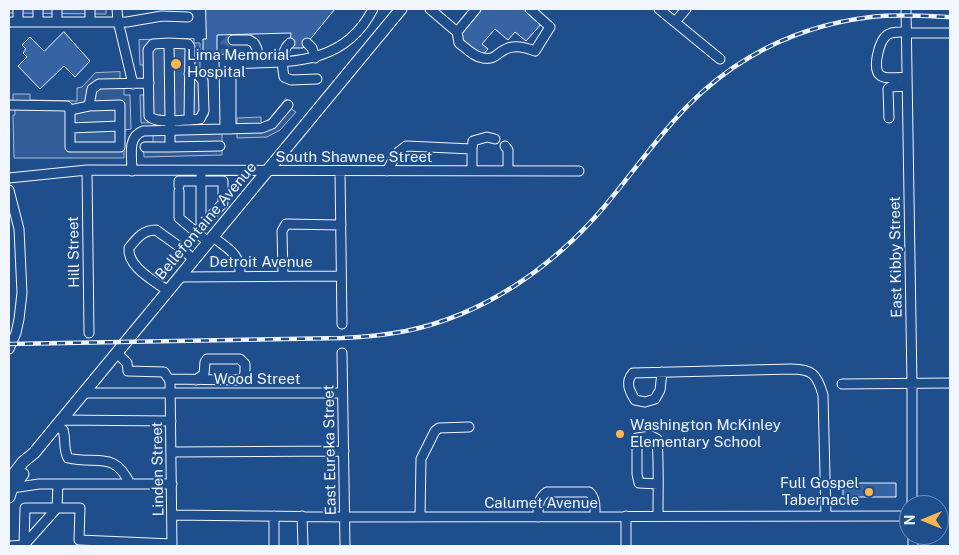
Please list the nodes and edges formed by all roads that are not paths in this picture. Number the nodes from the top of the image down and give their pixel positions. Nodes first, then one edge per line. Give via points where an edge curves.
1 (18, 9) edge
2 (38, 9) edge
3 (57, 9) edge
4 (90, 9) edge
5 (117, 9) edge
6 (373, 9) edge
7 (401, 9) edge
8 (430, 9) edge
9 (476, 9) edge
10 (530, 9) edge
11 (659, 9) edge
12 (686, 9) edge
13 (906, 9) edge
14 (188, 17) dead end
15 (90, 21) junction
16 (118, 21) junction
17 (13, 22) edge
18 (38, 22) junction
19 (57, 22) junction
20 (675, 22) junction
21 (457, 32) junction
22 (906, 33) junction
23 (950, 34) edge
24 (233, 40) dead end
25 (169, 43) junction
26 (290, 43) dead end
27 (307, 43) dead end
28 (315, 58) junction
29 (720, 59) dead end
30 (258, 62) junction
31 (283, 62) junction
32 (190, 74) junction
33 (317, 79) dead end
34 (907, 82) junction
35 (149, 83) junction
36 (134, 84) junction
37 (9, 105) edge
38 (288, 105) dead end
39 (89, 106) junction
40 (70, 110) junction
41 (889, 118) dead end
42 (170, 120) junction
43 (190, 120) junction
44 (120, 126) junction
45 (70, 128) junction
46 (228, 129) junction
47 (170, 130) junction
48 (495, 139) dead end
49 (220, 146) dead end
50 (505, 146) dead end
51 (144, 147) dead end
52 (170, 147) junction
53 (472, 149) junction
54 (87, 170) junction
55 (132, 170) junction
56 (201, 171) junction
57 (267, 171) junction
58 (340, 171) junction
59 (387, 171) junction
60 (472, 171) junction
61 (508, 171) junction
62 (579, 171) dead end
63 (9, 178) edge
64 (196, 181) junction
65 (9, 190) edge
66 (341, 225) junction
67 (199, 229) junction
68 (211, 240) junction
69 (194, 260) junction
70 (180, 276) junction
71 (240, 276) junction
72 (283, 276) junction
73 (341, 276) junction
74 (168, 291) junction
75 (342, 324) dead end
76 (89, 334) dead end
77 (9, 349) edge
78 (117, 353) junction
79 (342, 353) dead end
80 (662, 372) dead end
81 (170, 379) junction
82 (196, 380) junction
83 (842, 384) dead end
84 (912, 384) junction
85 (950, 384) edge
86 (171, 392) junction
87 (84, 393) junction
88 (342, 393) junction
89 (171, 421) junction
90 (59, 423) junction
91 (469, 427) dead end
92 (344, 451) junction
93 (172, 452) junction
94 (34, 453) junction
95 (20, 477) junction
96 (39, 484) junction
97 (58, 484) junction
98 (130, 484) junction
99 (172, 484) junction
100 (658, 484) junction
101 (10, 488) edge
102 (912, 495) edge
103 (57, 508) junction
104 (172, 515) junction
105 (274, 516) junction
106 (302, 516) junction
107 (538, 516) junction
108 (595, 516) junction
109 (626, 516) junction
110 (658, 516) junction
111 (826, 516) junction
112 (899, 516) edge
113 (345, 517) junction
114 (420, 517) junction
115 (78, 543) edge
116 (24, 545) junction
117 (172, 545) edge
118 (10, 546) edge
119 (274, 546) edge
120 (303, 546) edge
121 (345, 546) edge
122 (626, 546) edge

1 - 17 street
2 - 18 street
3 - 19 street
4 - 15 street
5 - 16 street
6 - 28 street via 352,37
7 - 57 main road, Bellefontaine Avenue
8 - 21 street
9 - 21 street
10 - 21 street via 550,27 535,51 514,47 496,57 482,58 460,43
11 - 20 street
12 - 20 street
13 - 22 street, East Kibby Street
14 - 16 street
15 - 16 street
15 - 19 street
16 - 36 street
17 - 18 street
18 - 19 street
20 - 29 street
22 - 23 street
22 - 34 street, East Kibby Street
22 - 34 street via 893,32 883,39 877,71 884,77
24 - 30 street via 254,43
25 - 32 street via 188,44
25 - 35 street via 153,44 148,50
25 - 42 street
26 - 31 street via 285,49
27 - 28 street
28 - 31 street
30 - 31 street
30 - 46 street via 226,62
31 - 33 street via 287,79
32 - 43 street
32 - 43 street via 197,74 203,81 204,111 200,119
34 - 41 street via 888,89
34 - 84 street, East Kibby Street
35 - 36 street
35 - 42 street via 149,116 154,120
36 - 39 street via 99,84 92,89
37 - 40 street via 65,105
38 - 46 street via 267,127
39 - 40 street
39 - 44 street via 120,105
40 - 45 street
42 - 43 street
42 - 47 street
44 - 45 street
44 - 45 street via 120,147 70,147
46 - 47 street
47 - 52 street
47 - 55 street via 143,131 134,136
48 - 53 street via 487,137 473,141
49 - 52 street
50 - 61 street via 508,150
51 - 52 street
53 - 59 street via 406,146 397,153
53 - 60 street
54 - 55 street, South Shawnee Street
54 - 63 street, South Shawnee Street
54 - 76 street, Hill Street
55 - 56 street, South Shawnee Street
56 - 57 street, South Shawnee Street
56 - 64 street
57 - 58 street, South Shawnee Street
57 - 68 main road, Bellefontaine Avenue
58 - 59 street, South Shawnee Street
58 - 66 street
59 - 60 street, South Shawnee Street
60 - 61 street, South Shawnee Street
61 - 62 street, South Shawnee Street
64 - 67 street
64 - 67 street via 179,181 180,218
64 - 67 street via 223,181 222,203
65 - 77 street via 19,229 22,293 16,333
66 - 72 street via 286,224 282,230
66 - 73 street
67 - 68 street
68 - 69 main road, Bellefontaine Avenue
68 - 71 street via 236,256
69 - 70 main road, Bellefontaine Avenue
69 - 74 street via 156,230 136,238 129,248 131,259
70 - 71 street, Detroit Avenue
70 - 74 main road, Bellefontaine Avenue
71 - 72 street, Detroit Avenue
72 - 73 street, Detroit Avenue
73 - 75 street
74 - 78 main road, Bellefontaine Avenue
78 - 81 street via 127,363 128,371 164,372
78 - 87 main road, Bellefontaine Avenue
79 - 88 street, East Eureka Street
80 - 111 street via 806,369 816,376 823,395
81 - 82 street
81 - 86 street, Linden Street
82 - 82 street via 240,380 245,364 240,359 207,359 204,374
83 - 84 street
84 - 85 street
84 - 102 street, East Kibby Street
86 - 87 street, Wood Street
86 - 88 street, Wood Street
86 - 89 street, Linden Street
87 - 90 main road, Bellefontaine Avenue
88 - 92 street, East Eureka Street
89 - 90 street
89 - 93 street, Linden Street
90 - 94 main road, Bellefontaine Avenue
90 - 98 street via 68,458 112,462 122,470
91 - 114 street via 439,428 436,431 421,459
92 - 93 street
92 - 113 street, East Eureka Street
93 - 99 street, Linden Street
94 - 95 main road, Bellefontaine Avenue
94 - 101 main road, Bellefontaine Avenue via 23,462
95 - 96 street
95 - 101 main road, Bellefontaine Avenue
96 - 97 street
96 - 101 street
97 - 98 street
97 - 103 street
98 - 99 street
99 - 104 street, Linden Street
100 - 100 street via 657,439 651,436 638,438 639,483
100 - 110 street
103 - 115 street via 80,508
103 - 116 street
103 - 116 street via 25,508
104 - 105 street, Calumet Avenue
104 - 117 street, Linden Street
105 - 106 street, Calumet Avenue
105 - 119 street
106 - 113 street, Calumet Avenue
106 - 120 street
107 - 108 street, Calumet Avenue
107 - 108 street via 538,504 547,492 588,492 595,502
107 - 114 street, Calumet Avenue
108 - 109 street, Calumet Avenue
109 - 110 street, Calumet Avenue
109 - 122 street
110 - 111 street, Calumet Avenue
111 - 112 street, Calumet Avenue
113 - 114 street, Calumet Avenue
113 - 121 street, East Eureka Street
115 - 117 street
116 - 118 street

